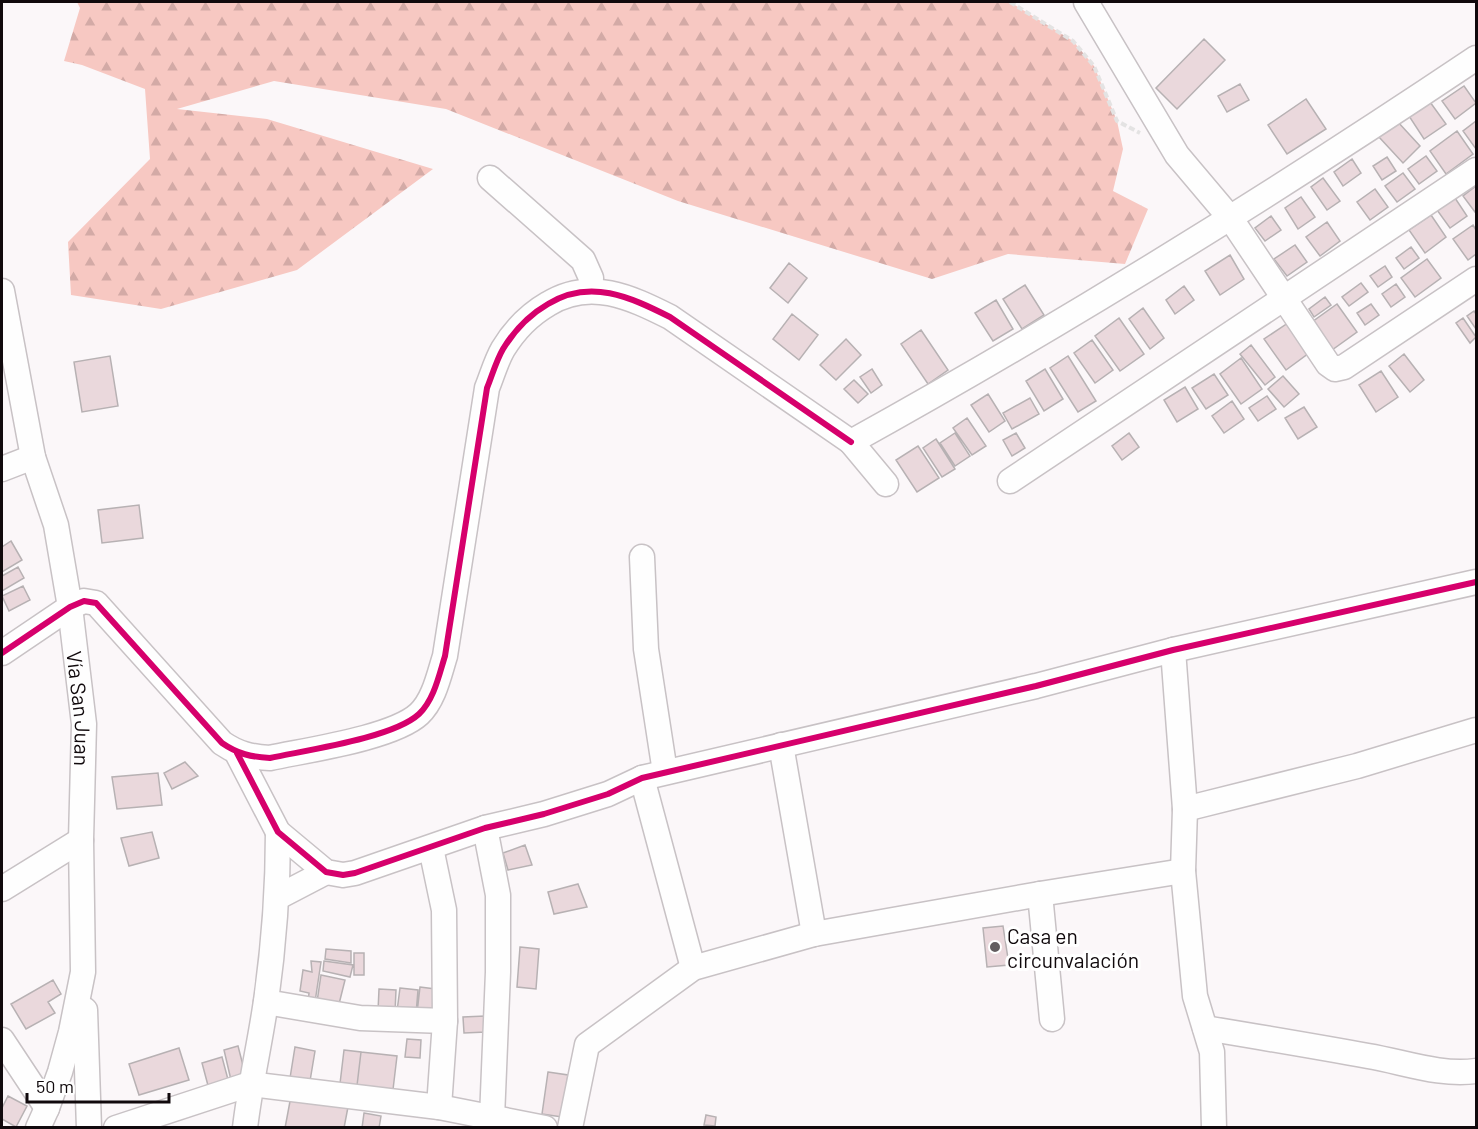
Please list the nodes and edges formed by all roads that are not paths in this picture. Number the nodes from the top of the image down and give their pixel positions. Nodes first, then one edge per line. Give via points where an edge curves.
1 (1086, 2) edge
2 (1474, 66) edge
3 (1476, 170) edge
4 (490, 178) dead end
5 (1231, 219) junction
6 (1476, 279) edge
7 (590, 290) junction
8 (2, 291) edge
9 (1284, 299) junction
10 (5, 329) edge
11 (9, 367) edge
12 (851, 442) junction
13 (33, 457) junction
14 (2, 468) edge
15 (1010, 481) dead end
16 (886, 484) dead end
17 (642, 557) dead end
18 (1476, 582) edge
19 (70, 607) junction
20 (1173, 650) junction
21 (2, 653) edge
22 (1476, 730) edge
23 (781, 745) junction
24 (237, 753) junction
25 (654, 775) junction
26 (1185, 809) junction
27 (485, 828) junction
28 (278, 832) junction
29 (81, 840) junction
30 (431, 848) junction
31 (1183, 871) junction
32 (326, 872) junction
33 (2, 889) edge
34 (1040, 894) junction
35 (278, 897) junction
36 (814, 934) junction
37 (693, 968) junction
38 (83, 972) junction
39 (266, 1002) junction
40 (1052, 1019) dead end
41 (445, 1022) junction
42 (1204, 1028) junction
43 (2, 1040) edge
44 (1476, 1071) edge
45 (250, 1084) junction
46 (439, 1107) junction
47 (42, 1118) edge
48 (492, 1118) junction
49 (89, 1128) edge
50 (116, 1128) edge
51 (245, 1128) edge
52 (545, 1128) edge
53 (570, 1128) edge
54 (1214, 1128) edge

1 - 5 street via 1177,154
2 - 5 street
3 - 9 street
4 - 7 street via 583,260 591,278
5 - 9 street
5 - 12 street via 976,373
6 - 9 street via 1344,367 1335,369
7 - 12 street via 640,302 670,317
7 - 24 street via 563,295 530,315 502,350 487,388 445,656 438,680 420,713 385,732 270,758
8 - 10 street, Vía San Juan
9 - 15 street
10 - 11 street, Vía San Juan
11 - 13 street, Vía San Juan
12 - 16 street
13 - 14 street
13 - 19 street, Vía San Juan via 56,525
17 - 25 street
18 - 20 street
19 - 21 street
19 - 24 street via 84,601 96,603 222,743
19 - 29 street, Vía San Juan via 84,724
20 - 23 street
20 - 26 street
22 - 26 street via 1357,766
23 - 25 street
23 - 36 street
24 - 28 street
25 - 27 street via 544,814
25 - 37 street
26 - 31 street
27 - 30 street
27 - 48 street via 498,895
28 - 32 street
28 - 35 street
29 - 33 street
29 - 38 street, Vía San Juan
30 - 32 street via 355,873
30 - 41 street via 444,910
31 - 34 street
31 - 42 street via 1195,996
32 - 35 street
34 - 36 street
34 - 40 street
35 - 39 street
36 - 37 street
37 - 53 street via 587,1045
38 - 47 street, Vía San Juan via 71,1032
38 - 49 street
39 - 41 street via 360,1018
39 - 45 street
41 - 46 street
42 - 44 street via 1439,1071
42 - 54 street via 1212,1052
43 - 47 street
45 - 46 street
45 - 50 street
45 - 51 street
46 - 48 street
48 - 52 street

